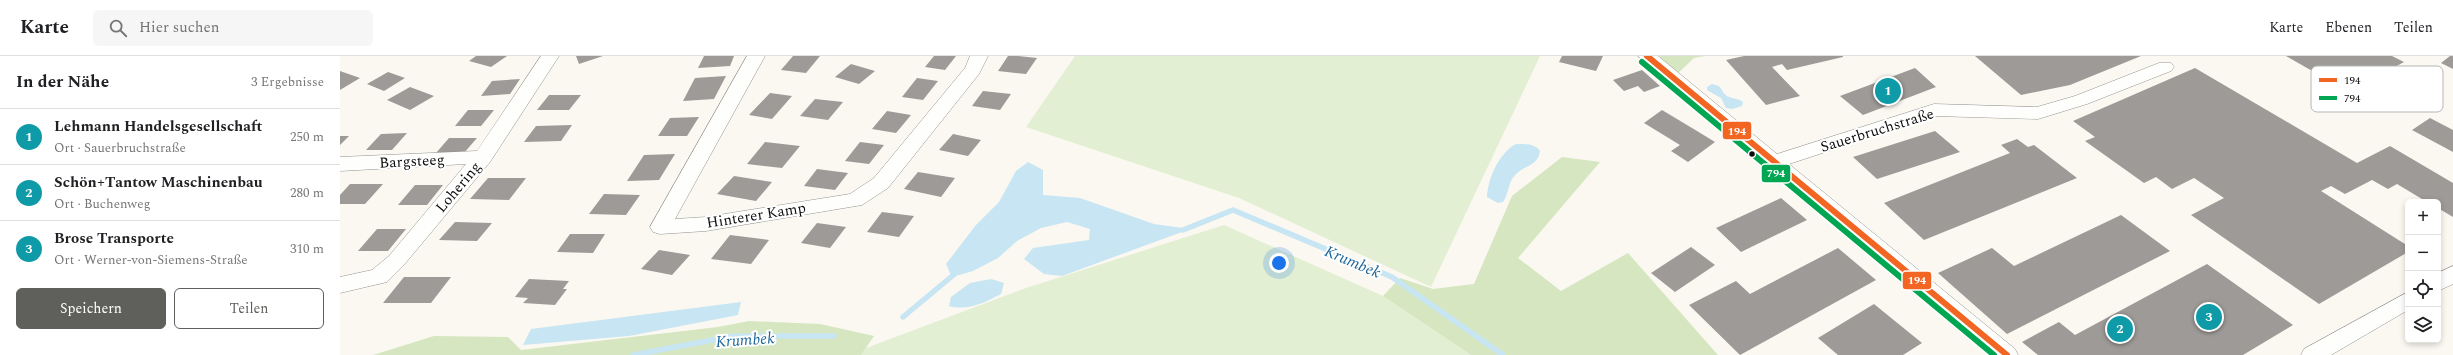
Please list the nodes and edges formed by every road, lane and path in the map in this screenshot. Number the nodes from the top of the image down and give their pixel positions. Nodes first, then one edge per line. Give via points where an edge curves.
1 (550, 56) edge
2 (756, 56) edge
3 (979, 56) edge
4 (1647, 56) edge
5 (2165, 67) dead end
6 (483, 157) junction
7 (1774, 162) junction
8 (340, 164) edge
9 (2453, 274) edge
10 (2441, 281) edge
11 (340, 285) edge
12 (2405, 302) edge
13 (2007, 355) edge
14 (2312, 355) edge

1 - 6 street, Lohering
2 - 3 street, Hinterer Kamp via 660,227 706,224 854,200 881,184 973,70
4 - 7 street
5 - 7 street, Sauerbruchstraße via 2081,100 2038,113 1934,110
6 - 8 street, Bargsteeg
6 - 11 street, Lohering via 396,261 378,276
7 - 13 street
9 - 10 street
12 - 14 street

